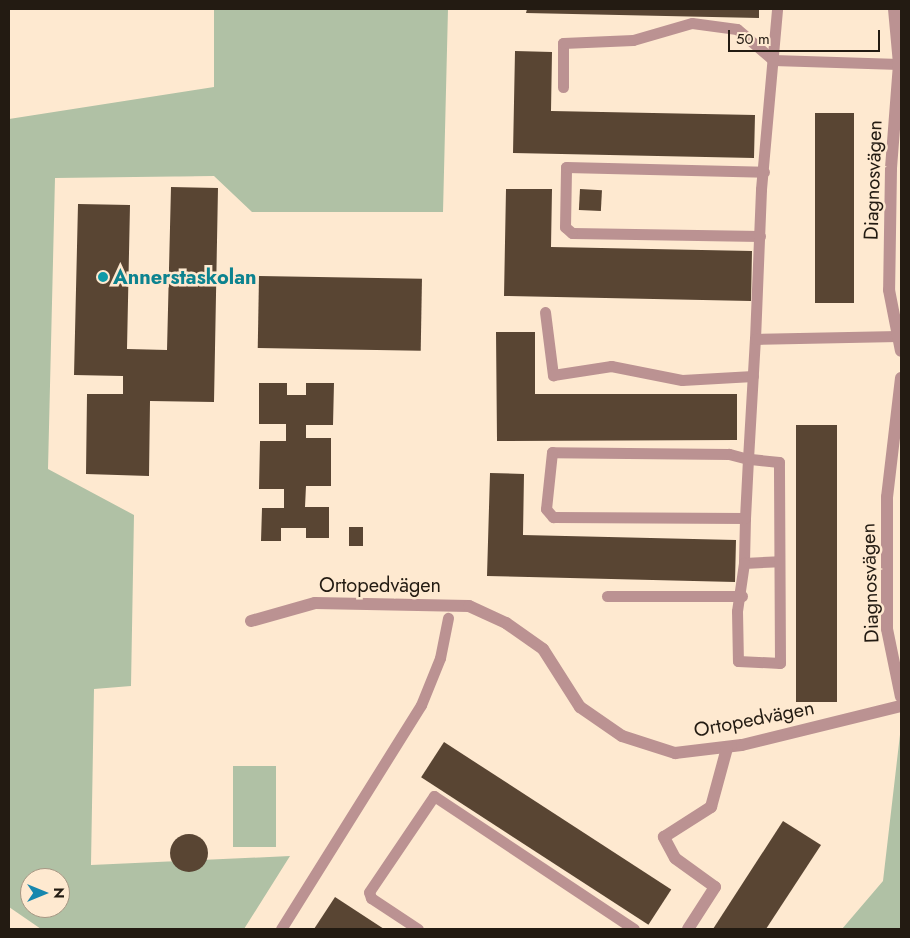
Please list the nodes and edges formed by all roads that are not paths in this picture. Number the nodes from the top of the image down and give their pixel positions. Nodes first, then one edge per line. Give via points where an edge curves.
1 (778, 9) edge
2 (894, 9) edge
3 (772, 60) junction
4 (899, 64) junction
5 (563, 87) dead end
6 (764, 172) junction
7 (760, 236) junction
8 (545, 312) dead end
9 (898, 336) junction
10 (755, 339) junction
11 (901, 351) edge
12 (753, 376) junction
13 (901, 378) edge
14 (748, 459) junction
15 (745, 518) junction
16 (744, 562) junction
17 (779, 562) junction
18 (607, 596) dead end
19 (742, 596) junction
20 (448, 618) dead end
21 (251, 621) dead end
22 (901, 697) edge
23 (901, 706) edge
24 (727, 748) junction
25 (281, 929) edge
26 (418, 929) edge
27 (634, 929) edge
28 (688, 929) edge

1 - 3 lane
2 - 4 street, Diagnosvägen
3 - 4 lane
3 - 5 lane via 737,29 692,23 634,40 564,44
3 - 6 lane
4 - 9 street, Diagnosvägen via 891,169 890,281
6 - 7 lane
6 - 7 lane via 566,167 565,227 572,233
7 - 10 lane
8 - 12 lane via 553,375 611,366 682,380
9 - 10 lane
9 - 11 street, Diagnosvägen
10 - 12 lane
12 - 14 lane
13 - 22 street, Diagnosvägen via 887,497 887,629
14 - 15 lane
14 - 15 lane via 729,454 552,452 546,485 546,509 553,517
14 - 17 lane via 779,462
15 - 16 lane
16 - 17 lane
16 - 19 lane
17 - 19 lane via 780,663 738,661 737,611
18 - 19 lane
20 - 25 lane via 440,658 421,705
21 - 24 street, Ortopedvägen via 315,603 469,606 506,623 543,649 580,707 622,736 675,753
23 - 24 street, Ortopedvägen
24 - 28 street via 711,807 664,837 675,858 715,887
26 - 27 lane via 371,898 369,892 434,796

